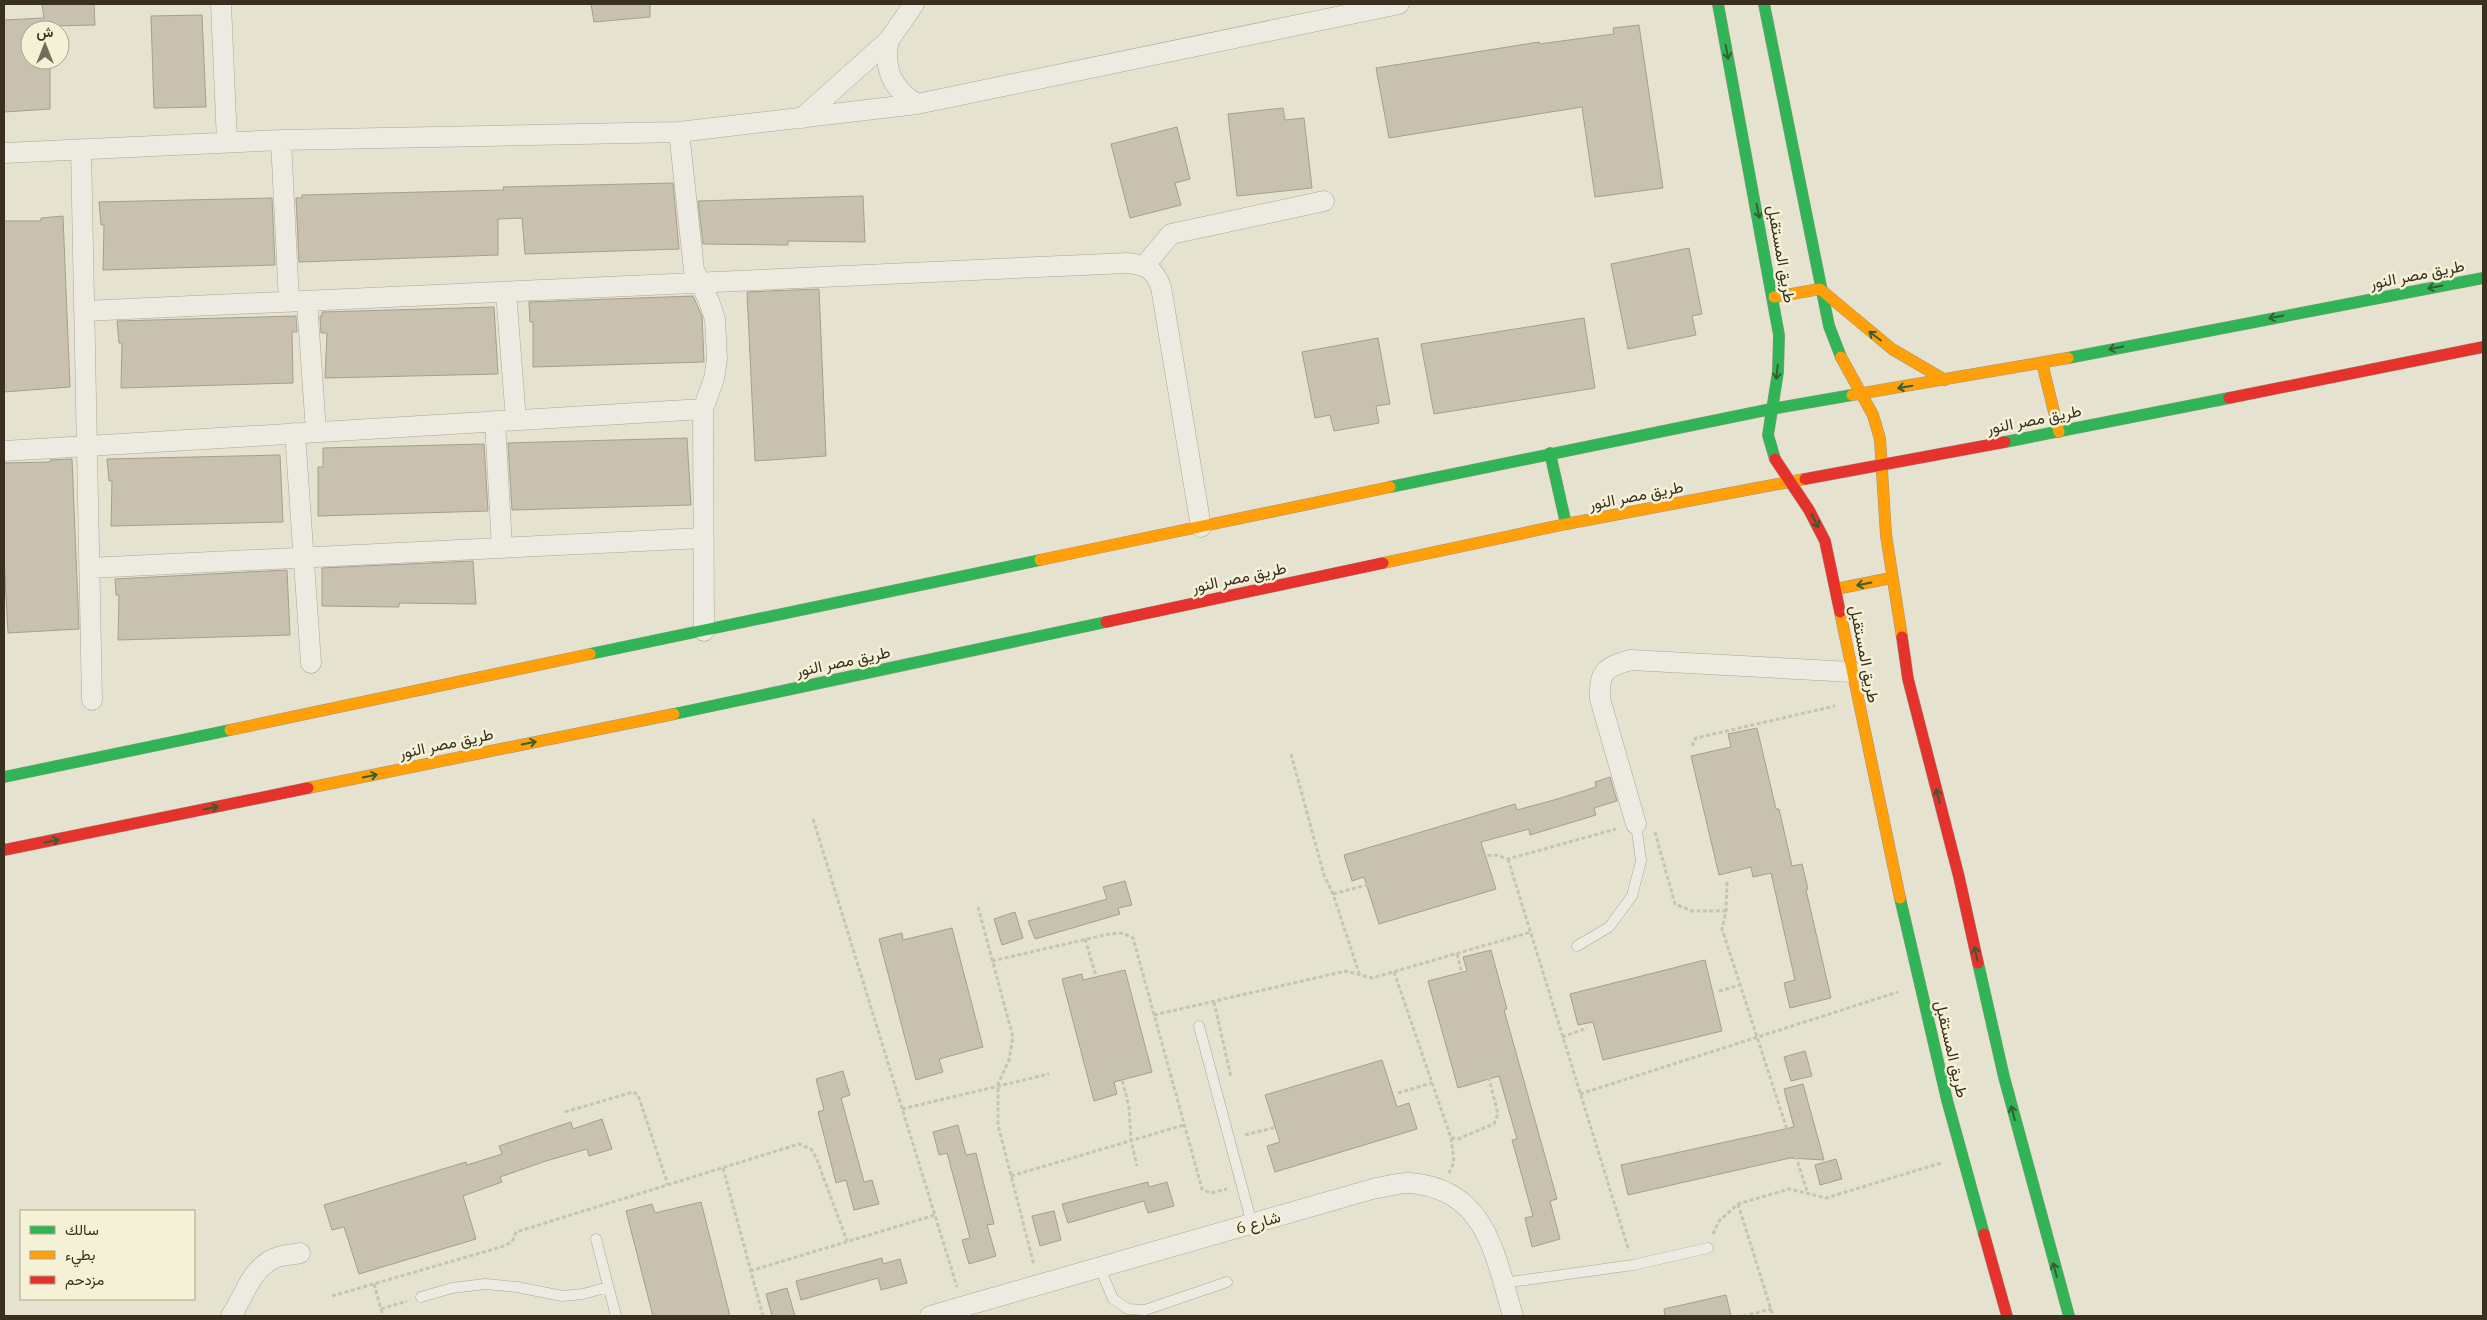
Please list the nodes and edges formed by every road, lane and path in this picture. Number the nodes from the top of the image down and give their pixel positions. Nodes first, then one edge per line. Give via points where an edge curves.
1 (221, 4) edge
2 (914, 4) edge
3 (1399, 4) edge
4 (1718, 4) edge
5 (1764, 4) edge
6 (889, 40) junction
7 (916, 104) junction
8 (802, 118) junction
9 (679, 132) junction
10 (281, 140) junction
11 (227, 142) junction
12 (81, 150) junction
13 (4, 153) edge
14 (1324, 201) dead end
15 (1145, 265) junction
16 (2483, 278) edge
17 (699, 283) junction
18 (1820, 289) junction
19 (506, 292) junction
20 (1774, 297) junction
21 (298, 301) junction
22 (84, 311) junction
23 (2483, 347) edge
24 (2042, 363) junction
25 (1945, 380) junction
26 (1860, 394) junction
27 (702, 409) junction
28 (1771, 410) junction
29 (516, 420) junction
30 (495, 421) junction
31 (316, 432) junction
32 (2059, 432) junction
33 (295, 433) junction
34 (87, 446) junction
35 (4, 451) edge
36 (1550, 453) junction
37 (1881, 464) junction
38 (1790, 482) junction
39 (1566, 524) junction
40 (1201, 527) junction
41 (703, 538) junction
42 (502, 548) junction
43 (304, 558) junction
44 (90, 568) junction
45 (1891, 578) junction
46 (1836, 589) junction
47 (704, 631) junction
48 (310, 663) dead end
49 (1852, 672) junction
50 (92, 700) dead end
51 (1858, 701) junction
52 (1692, 746) dead end
53 (1290, 754) dead end
54 (4, 777) edge
55 (813, 819) dead end
56 (1636, 824) junction
57 (4, 850) edge
58 (1481, 856) dead end
59 (1508, 860) junction
60 (1381, 881) dead end
61 (1727, 882) dead end
62 (1333, 894) junction
63 (978, 907) dead end
64 (1531, 932) junction
65 (1085, 939) junction
66 (1578, 946) dead end
67 (1457, 954) junction
68 (992, 961) junction
69 (1394, 972) junction
70 (1359, 974) junction
71 (1096, 976) dead end
72 (1465, 985) dead end
73 (1740, 985) junction
74 (1920, 985) junction
75 (1718, 991) dead end
76 (1154, 1015) junction
77 (1199, 1026) dead end
78 (1587, 1028) dead end
79 (1562, 1037) junction
80 (1757, 1039) junction
81 (1486, 1066) dead end
82 (1119, 1068) dead end
83 (1049, 1074) dead end
84 (1432, 1083) junction
85 (998, 1084) junction
86 (1398, 1093) dead end
87 (1580, 1094) junction
88 (902, 1109) junction
89 (565, 1112) dead end
90 (1292, 1123) dead end
91 (1184, 1125) junction
92 (1245, 1135) dead end
93 (1450, 1138) junction
94 (1131, 1140) junction
95 (1963, 1156) junction
96 (1137, 1166) dead end
97 (723, 1168) junction
98 (1011, 1176) junction
99 (668, 1185) junction
100 (1242, 1185) junction
101 (1441, 1190) junction
102 (1808, 1194) junction
103 (1738, 1204) junction
104 (934, 1215) junction
105 (1252, 1224) junction
106 (596, 1240) dead end
107 (847, 1241) junction
108 (1708, 1248) joint
109 (300, 1253) dead end
110 (1633, 1265) junction
111 (1100, 1268) junction
112 (750, 1271) junction
113 (1227, 1282) dead end
114 (1503, 1283) junction
115 (374, 1284) junction
116 (1039, 1285) junction
117 (608, 1286) junction
118 (332, 1296) dead end
119 (421, 1297) joint
120 (963, 1307) junction
121 (381, 1309) junction
122 (1771, 1309) junction
123 (231, 1316) edge
124 (383, 1316) edge
125 (616, 1316) edge
126 (763, 1316) edge
127 (930, 1316) edge
128 (1513, 1316) edge
129 (1743, 1316) edge
130 (1773, 1316) edge
131 (2007, 1316) edge
132 (2069, 1316) edge

1 - 11 street
2 - 6 street
3 - 7 street
4 -> 20 street, طريق المستقبل
5 - 18 street, طريق المستقبل
6 - 7 street via 887,66 891,79 898,90
6 - 8 street
7 - 8 street
8 - 9 street
9 - 10 street
9 - 17 street via 694,270
10 - 11 street
10 - 21 street
11 - 12 street
12 - 13 street
12 - 22 street
14 - 15 street via 1171,234
15 - 17 street via 1127,263
15 - 40 street via 1156,273 1161,287
16 -> 24 street, طريق مصر النور
17 - 19 street
17 - 27 street via 715,320 717,359 714,379
18 - 20 street
25 -> 18 street via 1892,349
18 - 26 street, طريق المستقبل via 1842,361
19 - 21 street
19 - 29 street
20 -> 28 street, طريق المستقبل via 1779,335 1778,372
21 - 22 street
21 - 31 street
22 - 34 street
23 - 32 street, طريق مصر النور
24 - 25 street, طريق مصر النور
24 - 32 street
25 -> 26 street, طريق مصر النور
26 - 28 street, طريق مصر النور
26 - 37 street, طريق المستقبل via 1873,415 1878,431
27 - 29 street
27 - 41 street
28 - 36 street, طريق مصر النور
28 - 38 street, طريق المستقبل via 1768,435 1775,460
29 - 30 street
30 - 31 street
30 - 42 street
31 - 33 street
32 - 37 street, طريق مصر النور
33 - 34 street
33 - 43 street
34 - 35 street
34 - 44 street
36 - 39 street
36 - 40 street, طريق مصر النور
37 - 38 street, طريق مصر النور
37 - 45 street, طريق المستقبل
38 - 39 street, طريق مصر النور
38 -> 46 street, طريق المستقبل via 1810,510 1825,540
57 -> 39 street, طريق مصر النور via 706,707
40 - 47 street, طريق مصر النور
41 - 42 street
41 - 47 street
42 - 43 street
43 - 44 street
43 - 48 street
44 - 50 street
45 -> 46 street
132 -> 45 street, طريق المستقبل via 2004,1077 1959,877 1908,679
46 - 49 street, طريق المستقبل
47 - 54 street, طريق مصر النور
49 - 51 street, طريق المستقبل
49 - 56 street via 1631,660 1609,666 1599,681 1600,699
51 - 52 path via 1696,738
51 - 74 street, طريق المستقبل
53 - 62 path via 1324,875
55 - 88 path
56 - 59 path
56 - 66 lane via 1641,861 1632,896 1609,927
58 - 59 path via 1496,855
59 - 64 path
60 - 62 path
61 - 73 path via 1722,929
62 - 70 path
63 - 68 path
64 - 67 path
64 - 79 path
65 - 68 path
65 - 71 path
65 - 76 path via 1123,933 1133,938
67 - 69 path
67 - 72 path
68 - 85 path via 1013,1037 1009,1060
69 - 70 path via 1372,978
69 - 84 path
70 - 76 path via 1346,971
73 - 75 path
73 - 80 path
74 - 80 path
74 - 95 street, طريق المستقبل
76 - 91 path
77 - 100 lane
78 - 79 path
79 - 87 path
80 - 87 path
80 - 102 path
81 - 93 path via 1498,1114 1494,1124 1458,1140
82 - 94 path via 1129,1107
83 - 85 path
84 - 86 path
84 - 93 path
85 - 88 path
85 - 98 path via 998,1125
87 - 110 path
88 - 104 path
89 - 99 path via 633,1092 638,1095
90 - 92 path
91 - 94 path
91 - 100 path via 1202,1189 1210,1193
93 - 101 path via 1454,1162
94 - 96 path
94 - 98 path
95 - 102 path via 1826,1198
95 - 131 street, طريق المستقبل
97 - 99 path
97 - 107 path via 799,1144 811,1149
97 - 112 path
98 - 116 path
99 - 115 path via 516,1232 512,1242 501,1246
100 - 105 lane
101 - 105 street, شارع 6 via 1408,1183 1376,1188
101 - 114 street, شارع 6 via 1468,1207 1488,1234
102 - 103 path via 1789,1189
103 - 108 path via 1718,1221
103 - 122 path
104 - 107 path
104 - 120 path
105 - 111 street, شارع 6
106 - 117 lane
107 - 112 path
108 - 110 lane
109 - 123 street via 273,1259 251,1276 241,1302
110 - 114 lane
111 - 113 lane via 1113,1300 1128,1309 1145,1310
111 - 116 street, شارع 6
112 - 126 path
114 - 128 street, شارع 6
115 - 118 path
115 - 121 path
116 - 120 street, شارع 6
117 - 119 lane via 583,1294 562,1296 518,1286 485,1284 452,1288
117 - 125 lane
119 - 121 path
120 - 127 street, شارع 6
121 - 124 path
122 - 129 path
122 - 130 path

